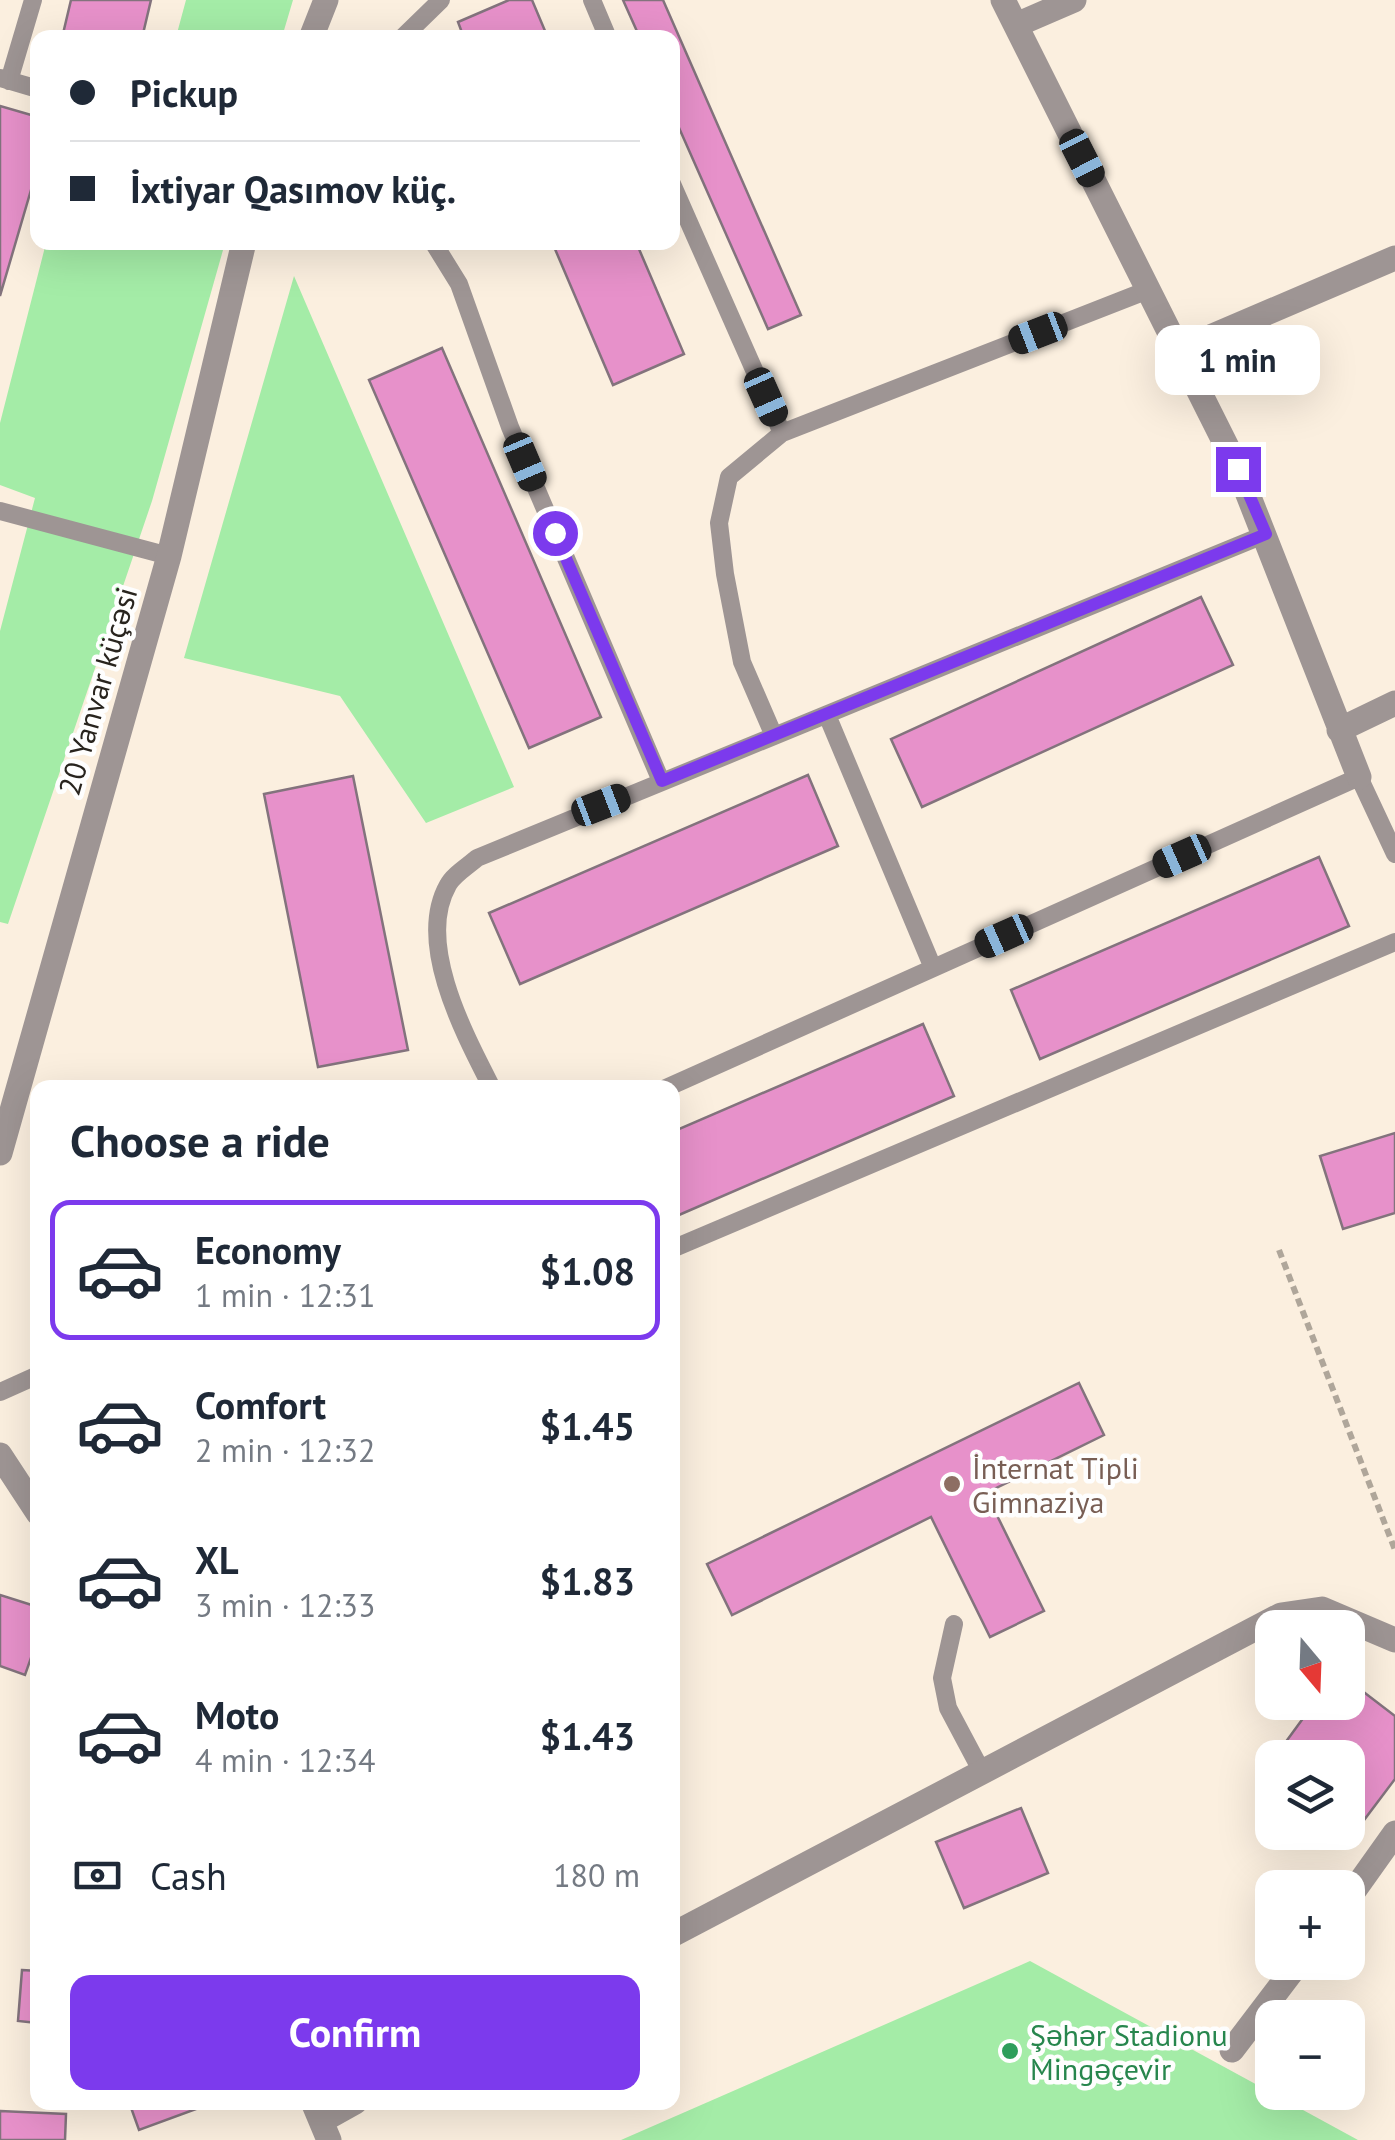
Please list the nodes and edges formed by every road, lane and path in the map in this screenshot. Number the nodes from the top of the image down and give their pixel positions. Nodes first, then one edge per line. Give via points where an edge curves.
1 (33, 0) edge
2 (326, 0) edge
3 (440, 0) edge
4 (592, 0) edge
5 (1003, 0) edge
6 (1074, 0) edge
7 (1016, 24) junction
8 (315, 30) edge
9 (410, 30) edge
10 (605, 30) edge
11 (4, 80) edge
12 (30, 87) edge
13 (680, 202) edge
14 (242, 250) edge
15 (438, 250) edge
16 (1395, 258) edge
17 (1148, 290) junction
18 (1180, 350) junction
19 (782, 433) junction
20 (0, 510) edge
21 (1266, 534) junction
22 (169, 556) junction
23 (1395, 702) edge
24 (827, 715) junction
25 (1339, 730) junction
26 (774, 736) junction
27 (1359, 777) junction
28 (662, 781) junction
29 (1395, 854) edge
30 (1395, 942) edge
31 (934, 968) junction
32 (488, 1080) edge
33 (680, 1082) edge
34 (5, 1113) edge
35 (0, 1153) edge
36 (680, 1246) edge
37 (1279, 1250) dead end
38 (30, 1379) edge
39 (0, 1392) edge
40 (0, 1455) edge
41 (30, 1501) edge
42 (1395, 1550) edge
43 (954, 1624) dead end
44 (1395, 1640) edge
45 (982, 1772) junction
46 (1395, 1834) edge
47 (1365, 1875) edge
48 (680, 1931) edge
49 (1285, 1980) edge
50 (1232, 2050) dead end

1 - 11 lane
2 - 8 street
3 - 9 lane
4 - 10 lane
5 - 7 street
6 - 7 street
7 - 17 street
11 - 12 lane
13 - 19 lane
14 - 22 street, 20 Yanvar küçəsi
15 - 28 lane via 459,284 510,427
16 - 18 street
17 - 18 street
17 - 19 lane
18 - 21 street
19 - 26 lane via 728,477 719,523 742,662
20 - 22 lane
21 - 24 lane
21 - 25 street
22 - 34 street, 20 Yanvar küçəsi
23 - 25 street
24 - 26 lane
24 - 31 lane
25 - 27 street
26 - 28 lane
27 - 29 lane
27 - 31 lane
28 - 32 lane via 477,858 448,883 436,923 444,980
30 - 36 lane
31 - 33 lane
34 - 35 street, 20 Yanvar küçəsi
37 - 42 path
38 - 39 lane
40 - 41 street
43 - 45 lane via 942,1678 948,1708
44 - 45 street via 1322,1609 1281,1615
45 - 48 street
46 - 47 street
49 - 50 street

